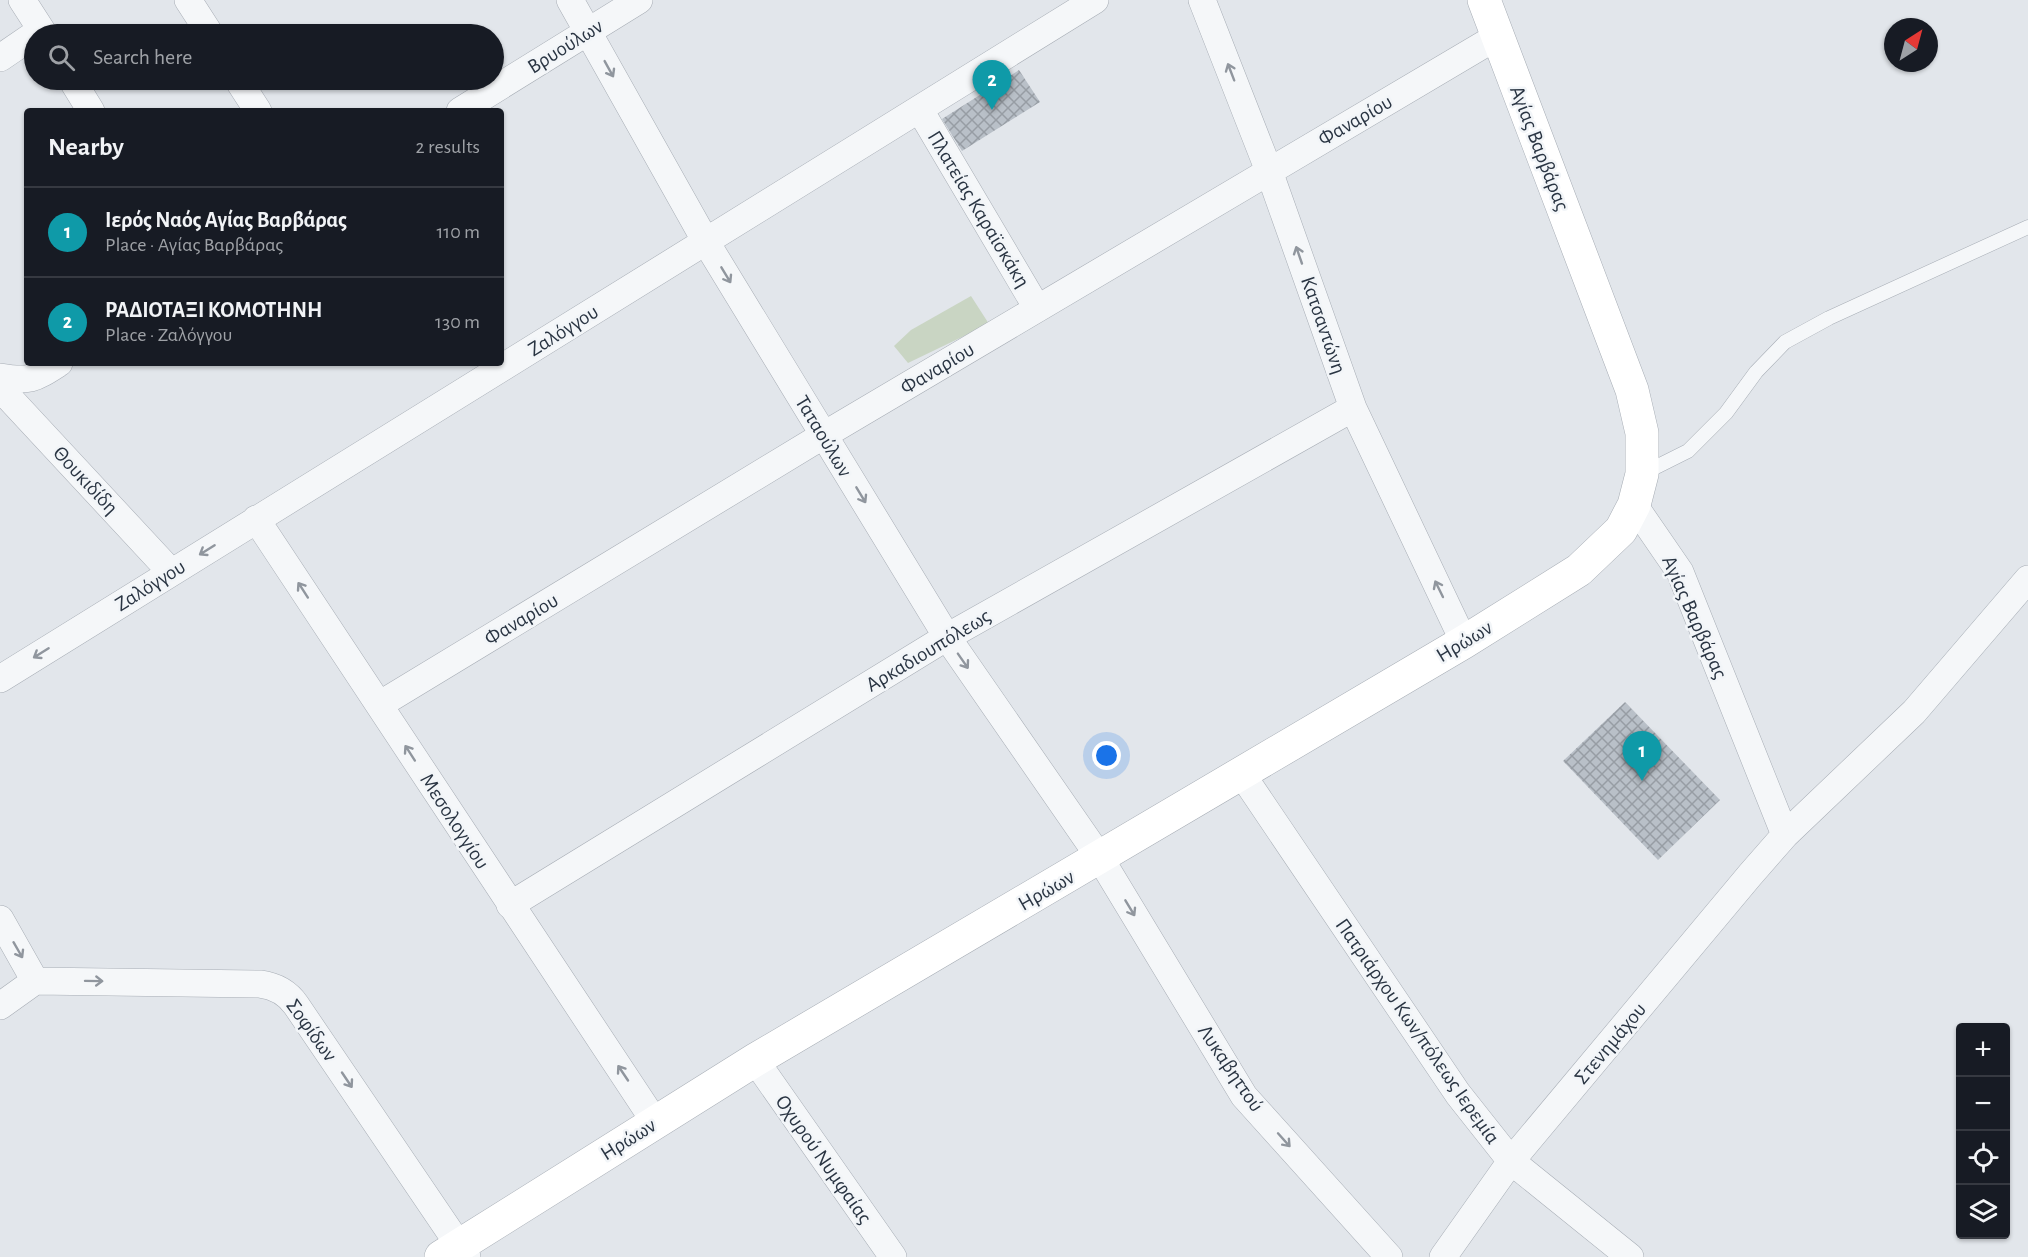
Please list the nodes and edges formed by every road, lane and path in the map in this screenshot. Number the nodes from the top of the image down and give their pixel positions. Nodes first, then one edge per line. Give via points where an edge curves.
1 (22, 0) edge
2 (188, 0) edge
3 (570, 0) edge
4 (639, 0) edge
5 (1095, 0) edge
6 (1202, 0) edge
7 (1484, 0) edge
8 (37, 24) edge
9 (204, 24) edge
10 (588, 31) junction
11 (1498, 36) junction
12 (24, 43) edge
13 (0, 58) edge
14 (504, 84) edge
15 (78, 90) edge
16 (244, 90) edge
17 (494, 90) edge
18 (89, 108) edge
19 (256, 108) edge
20 (465, 108) edge
21 (920, 111) junction
22 (1269, 171) junction
23 (2028, 226) edge
24 (706, 242) junction
25 (1037, 308) junction
26 (54, 366) edge
27 (0, 377) edge
28 (0, 388) edge
29 (1353, 408) junction
30 (824, 435) junction
31 (1642, 474) junction
32 (1634, 505) junction
33 (256, 519) junction
34 (171, 572) junction
35 (2028, 579) edge
36 (947, 637) junction
37 (1464, 642) junction
38 (0, 679) edge
39 (379, 705) junction
40 (1241, 773) junction
41 (1785, 835) junction
42 (1100, 858) junction
43 (510, 905) junction
44 (0, 919) edge
45 (35, 981) junction
46 (0, 1006) edge
47 (755, 1060) junction
48 (655, 1122) junction
49 (1511, 1161) junction
50 (456, 1253) edge
51 (893, 1257) edge
52 (1389, 1257) edge
53 (1443, 1257) edge
54 (1630, 1257) edge

1 - 8 street
2 - 9 street
3 - 10 street, Ταταούλων
4 - 10 street, Βρυούλων
5 - 21 street, Ζαλόγγου
22 -> 6 street, Κατσαντώνη
7 - 11 main road, Αγίας Βαρβάρας
10 - 14 street, Βρυούλων
10 -> 24 street, Ταταούλων
11 - 22 street, Φαναρίου
11 - 31 main road, Αγίας Βαρβάρας via 1632,390 1642,433
12 - 13 street
15 - 18 street
16 - 19 street
17 - 20 street, Βρυούλων
21 - 24 street, Ζαλόγγου
21 - 25 street, Πλατείας Καραϊσκάκη
22 - 25 street, Φαναρίου
29 -> 22 street, Κατσαντώνη
23 - 31 lane via 1785,342 1756,372 1726,413 1688,451
24 -> 30 street, Ταταούλων
24 - 33 street, Ζαλόγγου
25 - 30 street, Φαναρίου
26 - 27 street via 32,379
28 - 34 street, Θουκιδίδη
29 - 36 street, Αρκαδιουπόλεως
37 -> 29 street, Κατσαντώνη
30 -> 36 street, Ταταούλων
30 - 39 street, Φαναρίου
31 - 32 main road, Αγίας Βαρβάρας
32 - 37 main road, Ηρώων via 1621,530 1579,570
32 - 41 street, Αγίας Βαρβάρας via 1680,572
33 -> 34 street, Ζαλόγγου
39 -> 33 street, Μεσολογγίου
34 -> 38 street, Ζαλόγγου
35 - 41 street via 1914,712
36 -> 42 street, Ταταούλων
36 - 43 street, Αρκαδιουπόλεως
37 - 40 main road, Ηρώων
43 -> 39 street, Μεσολογγίου
40 - 42 main road, Ηρώων
40 - 49 street, Πατριάρχου Κων/πόλεως Ιερεμία via 1458,1094
41 - 49 street, Στενημάχου
42 - 47 main road, Ηρώων
42 -> 52 street, Λυκαβηττού via 1244,1096
48 -> 43 street, Μεσολογγίου
44 -> 45 street
45 - 46 street
45 -> 50 street, Σοφίδων via 260,984 284,992
47 - 48 main road, Ηρώων
47 - 51 street, Οχυρού Νυμφαίας
48 - 50 main road, Ηρώων
49 - 53 street, Στενημάχου
49 - 54 street, Πατριάρχου Κων/πόλεως Ιερεμία

